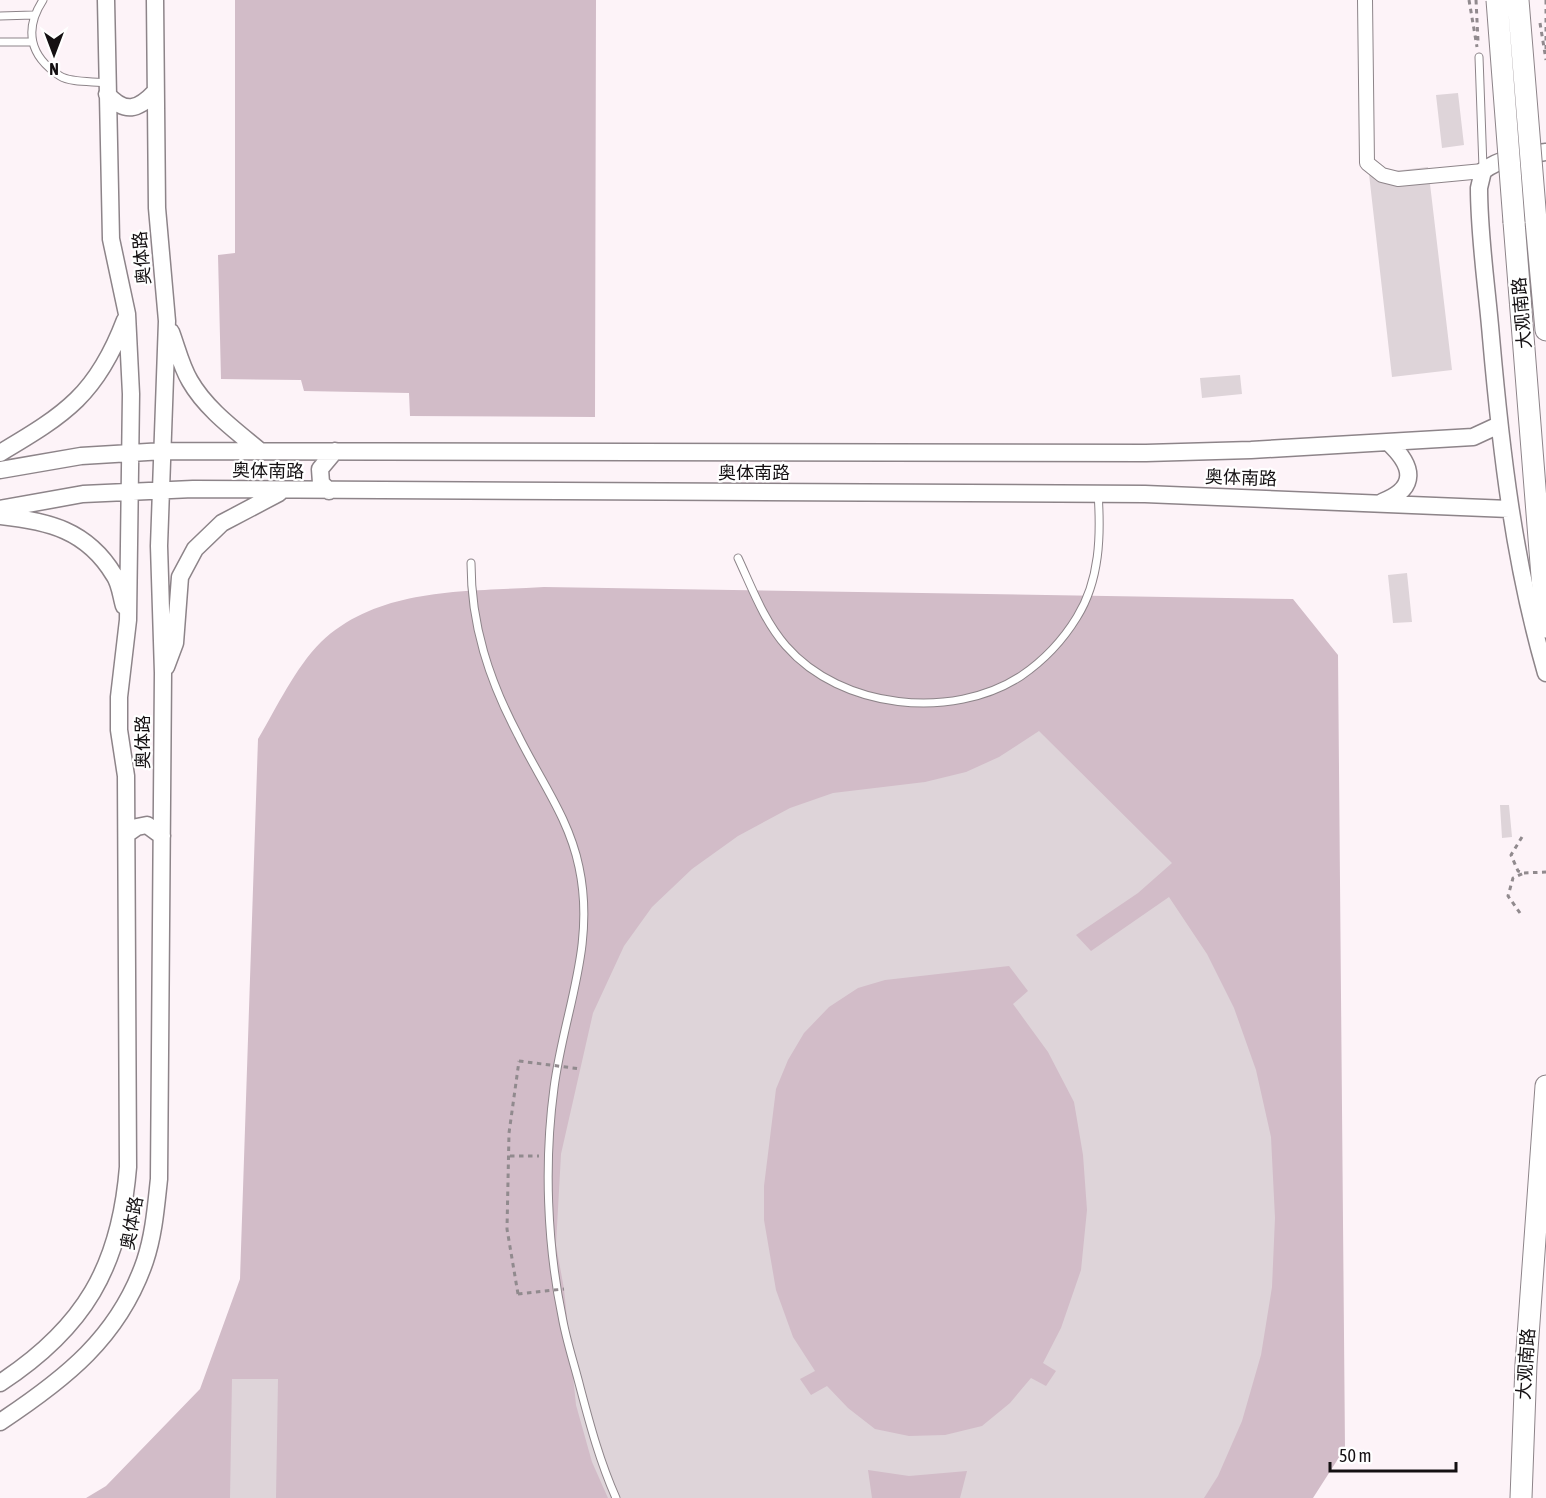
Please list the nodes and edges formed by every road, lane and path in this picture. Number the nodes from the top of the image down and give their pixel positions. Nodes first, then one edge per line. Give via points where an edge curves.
1 (43, 0) edge
2 (106, 0) edge
3 (154, 0) edge
4 (1365, 0) edge
5 (1469, 0) edge
6 (1476, 0) edge
7 (1497, 0) edge
8 (1518, 0) edge
9 (1546, 0) edge
10 (33, 15) junction
11 (0, 16) edge
12 (1540, 17) dead end
13 (0, 42) edge
14 (32, 42) junction
15 (1479, 57) junction
16 (107, 89) junction
17 (155, 92) junction
18 (1546, 152) edge
19 (1483, 171) junction
20 (128, 314) junction
21 (167, 321) junction
22 (1546, 330) edge
23 (1499, 425) junction
24 (1388, 442) junction
25 (164, 451) junction
26 (260, 451) junction
27 (335, 451) junction
28 (130, 452) junction
29 (0, 453) edge
30 (0, 470) edge
31 (162, 489) junction
32 (130, 490) junction
33 (285, 491) junction
34 (329, 491) junction
35 (1098, 494) junction
36 (1382, 502) junction
37 (0, 508) edge
38 (1509, 509) junction
39 (0, 516) edge
40 (738, 558) dead end
41 (471, 563) dead end
42 (128, 620) junction
43 (1546, 627) edge
44 (1546, 673) edge
45 (163, 674) junction
46 (127, 834) junction
47 (162, 836) junction
48 (1522, 837) dead end
49 (1546, 872) edge
50 (1524, 873) junction
51 (1520, 913) dead end
52 (580, 1069) dead end
53 (1546, 1086) edge
54 (509, 1156) junction
55 (550, 1156) junction
56 (564, 1289) dead end
57 (0, 1383) edge
58 (0, 1422) edge
59 (616, 1498) edge
60 (1521, 1498) edge

1 - 10 lane
2 - 16 street, 奥体路
3 - 17 street, 奥体路
4 - 19 street via 1367,163 1382,175 1398,179
5 - 15 path
6 - 15 path
7 - 43 main road, 大观南路, bridge
8 - 22 main road, 大观南路, bridge
9 - 12 path via 1546,60
10 - 11 lane
10 - 14 lane
13 - 14 lane
14 - 16 lane via 40,56 62,77
15 - 19 lane
16 - 17 street via 117,103 130,110
16 - 20 street, 奥体路 via 111,239
17 - 21 street, 奥体路 via 157,208
18 - 19 street via 1517,156
19 - 23 street via 1479,207
20 - 28 street, 奥体路
20 - 29 street via 106,365 86,392
21 - 25 street, 奥体路
21 - 26 street via 195,388 212,409
23 - 24 street, 奥体南路 via 1473,437
23 - 38 street
24 - 27 street, 奥体南路 via 1146,453
24 - 36 street via 1405,463 1409,476 1408,485 1399,495
25 - 26 street, 奥体南路
25 - 28 street, 奥体南路
25 - 31 street, 奥体路
26 - 27 street, 奥体南路
27 - 34 street via 320,469 321,483
28 - 30 street, 奥体南路
28 - 32 street, 奥体路
31 - 32 street, 奥体南路
31 - 33 street, 奥体南路
31 - 45 street, 奥体路 via 159,546
32 - 37 street, 奥体南路 via 50,498
32 - 42 street, 奥体路
33 - 34 street, 奥体南路
33 - 45 street via 222,523 195,549 180,577 175,643
34 - 35 street, 奥体南路
35 - 36 street, 奥体南路
35 - 40 lane via 1097,562 1078,616 1042,660 1019,677 989,691 953,700 916,703 875,698 842,686 813,669 786,646 762,610
36 - 38 street, 奥体南路
38 - 44 street
39 - 42 street via 52,523 87,545 115,576
41 - 55 lane via 471,593 480,645 517,734 564,817 578,861 585,910 583,950 554,1087
42 - 46 street, 奥体路 via 119,697
45 - 47 street, 奥体路
46 - 47 street via 147,825
46 - 57 street, 奥体路 via 128,1167 121,1222 106,1267 67,1330
47 - 58 street, 奥体路 via 159,1179 146,1260 123,1309 95,1349 56,1383
48 - 50 path via 1511,855 1518,870
49 - 50 path, bridge
50 - 51 path via 1513,878 1508,896
52 - 54 path, bridge via 519,1061
53 - 60 main road, 大观南路 via 1526,1364
54 - 55 path
54 - 56 path, bridge via 507,1229 518,1294
55 - 59 lane via 551,1248 562,1317 599,1460

